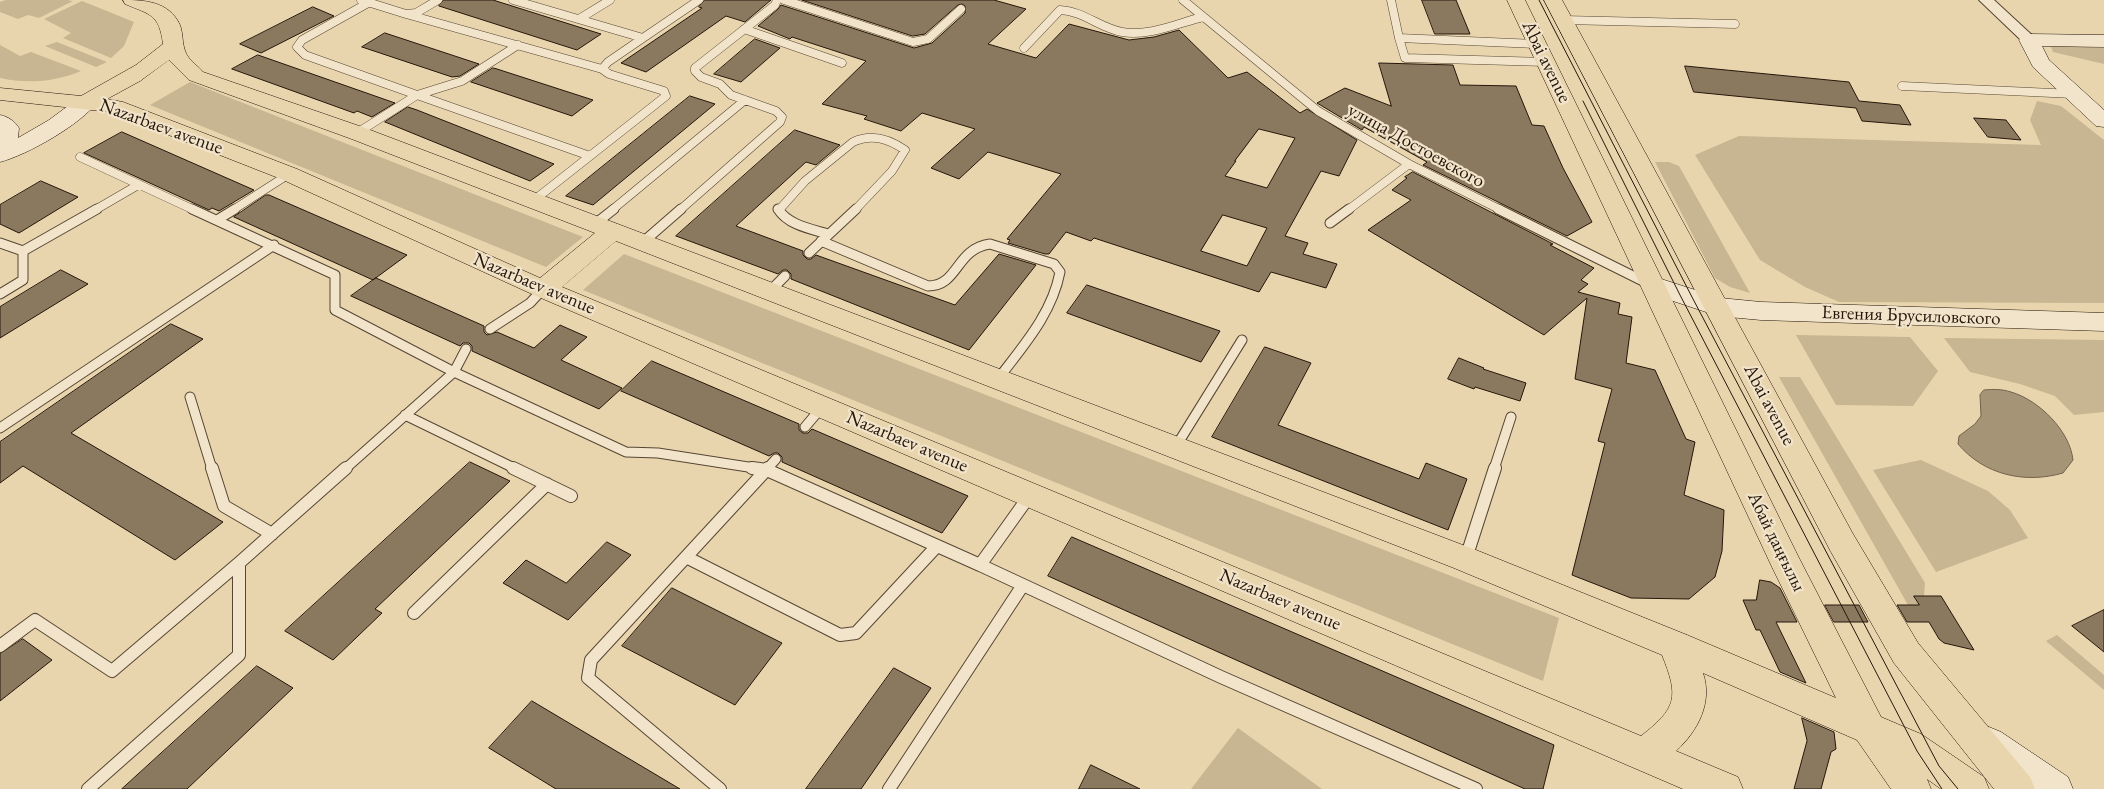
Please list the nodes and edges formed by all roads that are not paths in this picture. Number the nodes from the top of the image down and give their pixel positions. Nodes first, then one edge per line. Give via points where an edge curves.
1 (132, 0) edge
2 (438, 0) edge
3 (513, 0) edge
4 (610, 0) edge
5 (698, 0) edge
6 (777, 0) edge
7 (784, 0) edge
8 (1183, 0) edge
9 (1391, 0) edge
10 (1516, 0) edge
11 (1554, 0) edge
12 (1986, 0) edge
13 (364, 1) edge
14 (961, 9) dead end
15 (406, 14) junction
16 (1203, 17) junction
17 (579, 20) junction
18 (1564, 20) junction
19 (1735, 24) dead end
20 (744, 29) junction
21 (643, 38) junction
22 (1399, 38) junction
23 (2028, 40) junction
24 (2104, 41) edge
25 (173, 45) junction
26 (518, 45) junction
27 (1024, 48) dead end
28 (1541, 53) junction
29 (842, 63) dead end
30 (602, 69) junction
31 (1902, 86) dead end
32 (0, 94) edge
33 (2075, 94) junction
34 (417, 95) junction
35 (745, 100) junction
36 (87, 101) junction
37 (0, 121) edge
38 (2104, 121) edge
39 (357, 134) junction
40 (0, 148) edge
41 (0, 155) edge
42 (590, 156) junction
43 (80, 158) dead end
44 (1409, 164) junction
45 (289, 174) junction
46 (138, 185) junction
47 (533, 201) junction
48 (217, 220) junction
49 (1330, 223) dead end
50 (604, 228) junction
51 (828, 234) junction
52 (821, 242) junction
53 (0, 243) edge
54 (642, 243) junction
55 (274, 245) junction
56 (23, 251) junction
57 (809, 253) dead end
58 (1655, 286) junction
59 (543, 289) junction
60 (0, 294) edge
61 (1718, 307) junction
62 (2104, 322) edge
63 (490, 329) dead end
64 (1242, 340) dead end
65 (466, 349) dead end
66 (454, 372) junction
67 (998, 380) junction
68 (190, 397) dead end
69 (405, 415) junction
70 (1511, 417) dead end
71 (0, 428) edge
72 (1175, 448) junction
73 (776, 459) dead end
74 (766, 470) junction
75 (547, 484) junction
76 (1030, 494) junction
77 (571, 496) dead end
78 (272, 534) junction
79 (937, 546) junction
80 (686, 557) junction
81 (1465, 559) junction
82 (239, 563) junction
83 (980, 565) junction
84 (1023, 585) junction
85 (414, 613) dead end
86 (1675, 644) junction
87 (0, 646) edge
88 (1869, 729) junction
89 (1970, 731) junction
90 (1646, 754) junction
91 (88, 789) edge
92 (720, 789) edge
93 (889, 789) edge
94 (1476, 789) edge
95 (1726, 789) edge
96 (1912, 789) edge
97 (1971, 789) edge
98 (2018, 789) edge
99 (2055, 789) edge

1 - 25 main road via 159,12 170,25
2 - 15 lane via 416,13
3 - 17 lane
4 - 17 lane
5 - 21 lane
6 - 20 lane
7 - 14 lane via 913,42 928,39
8 - 16 lane, улица Достоевского
9 - 22 lane
10 - 28 main road, Abai avenue
11 - 18 main road, Abai avenue
12 - 23 street
13 - 15 lane
13 - 34 lane via 302,40 297,47 305,55
15 - 26 lane
16 - 27 lane via 1130,33 1060,10
16 - 44 lane, улица Достоевского via 1318,111
17 - 21 lane
18 - 19 lane
18 - 61 main road, Abai avenue
20 - 29 lane
20 - 35 lane via 695,71 701,77 720,84 731,95
21 - 30 lane
22 - 28 lane
22 - 28 lane via 1406,58
23 - 24 street
23 - 33 street via 2040,63
25 - 36 main road via 159,60
25 - 39 main road via 179,60 196,76
26 - 30 lane
26 - 34 lane via 462,81
28 - 58 main road, Abai avenue
30 - 42 lane via 664,91 666,96
31 - 33 lane
32 - 36 main road, Nazarbaev avenue
33 - 38 street
34 - 39 lane
34 - 42 lane
35 - 50 lane
35 - 54 lane via 776,111 782,117 780,122
36 - 41 street via 32,141
36 - 45 main road, Nazarbaev avenue via 115,107
37 - 40 street via 8,128 6,142
39 - 47 main road
42 - 47 lane
43 - 46 lane
44 - 49 lane
44 - 58 lane, улица Достоевского
45 - 48 lane
45 - 59 main road, Nazarbaev avenue
46 - 48 lane
46 - 56 lane
47 - 50 main road
48 - 55 lane
50 - 54 main road
50 - 59 main road
51 - 51 lane via 889,175 905,156 905,150 888,139 859,139 802,182 778,209 781,215
51 - 52 lane
52 - 57 lane
52 - 67 lane via 928,286 945,283 974,248 982,244 1054,264 1060,272 1052,298 1037,326
53 - 56 lane
54 - 67 main road via 777,284
55 - 66 lane via 335,275 334,310
55 - 71 lane
56 - 60 lane via 23,280
58 - 61 street, Евгения Брусиловского
58 - 88 main road, Абай даңғылы via 1787,565
59 - 63 lane via 530,303
59 - 76 main road, Nazarbaev avenue via 814,417
61 - 62 street, Евгения Брусиловского
61 - 89 main road, Abai avenue via 1842,544 1906,653
64 - 72 lane
65 - 66 lane
66 - 69 lane
66 - 74 lane via 626,452
67 - 72 main road
68 - 78 lane via 224,506
69 - 75 lane
69 - 78 lane
70 - 81 lane
72 - 81 main road
73 - 74 lane
74 - 79 lane
74 - 80 lane
75 - 77 lane
75 - 85 lane
76 - 83 lane
76 - 90 main road, Nazarbaev avenue
78 - 82 lane
79 - 80 lane via 856,633 840,635
79 - 83 lane
80 - 92 lane via 591,660 588,678
81 - 86 main road
82 - 87 lane via 112,671 35,620
82 - 91 lane via 239,655
83 - 84 lane
84 - 93 lane
84 - 94 lane via 1221,677
86 - 88 main road
86 - 90 main road via 1690,689 1685,714 1670,735
88 - 96 main road, Абай даңғылы
88 - 97 main road via 1909,746
89 - 98 main road, Abai avenue
89 - 99 street
90 - 95 main road, Nazarbaev avenue

